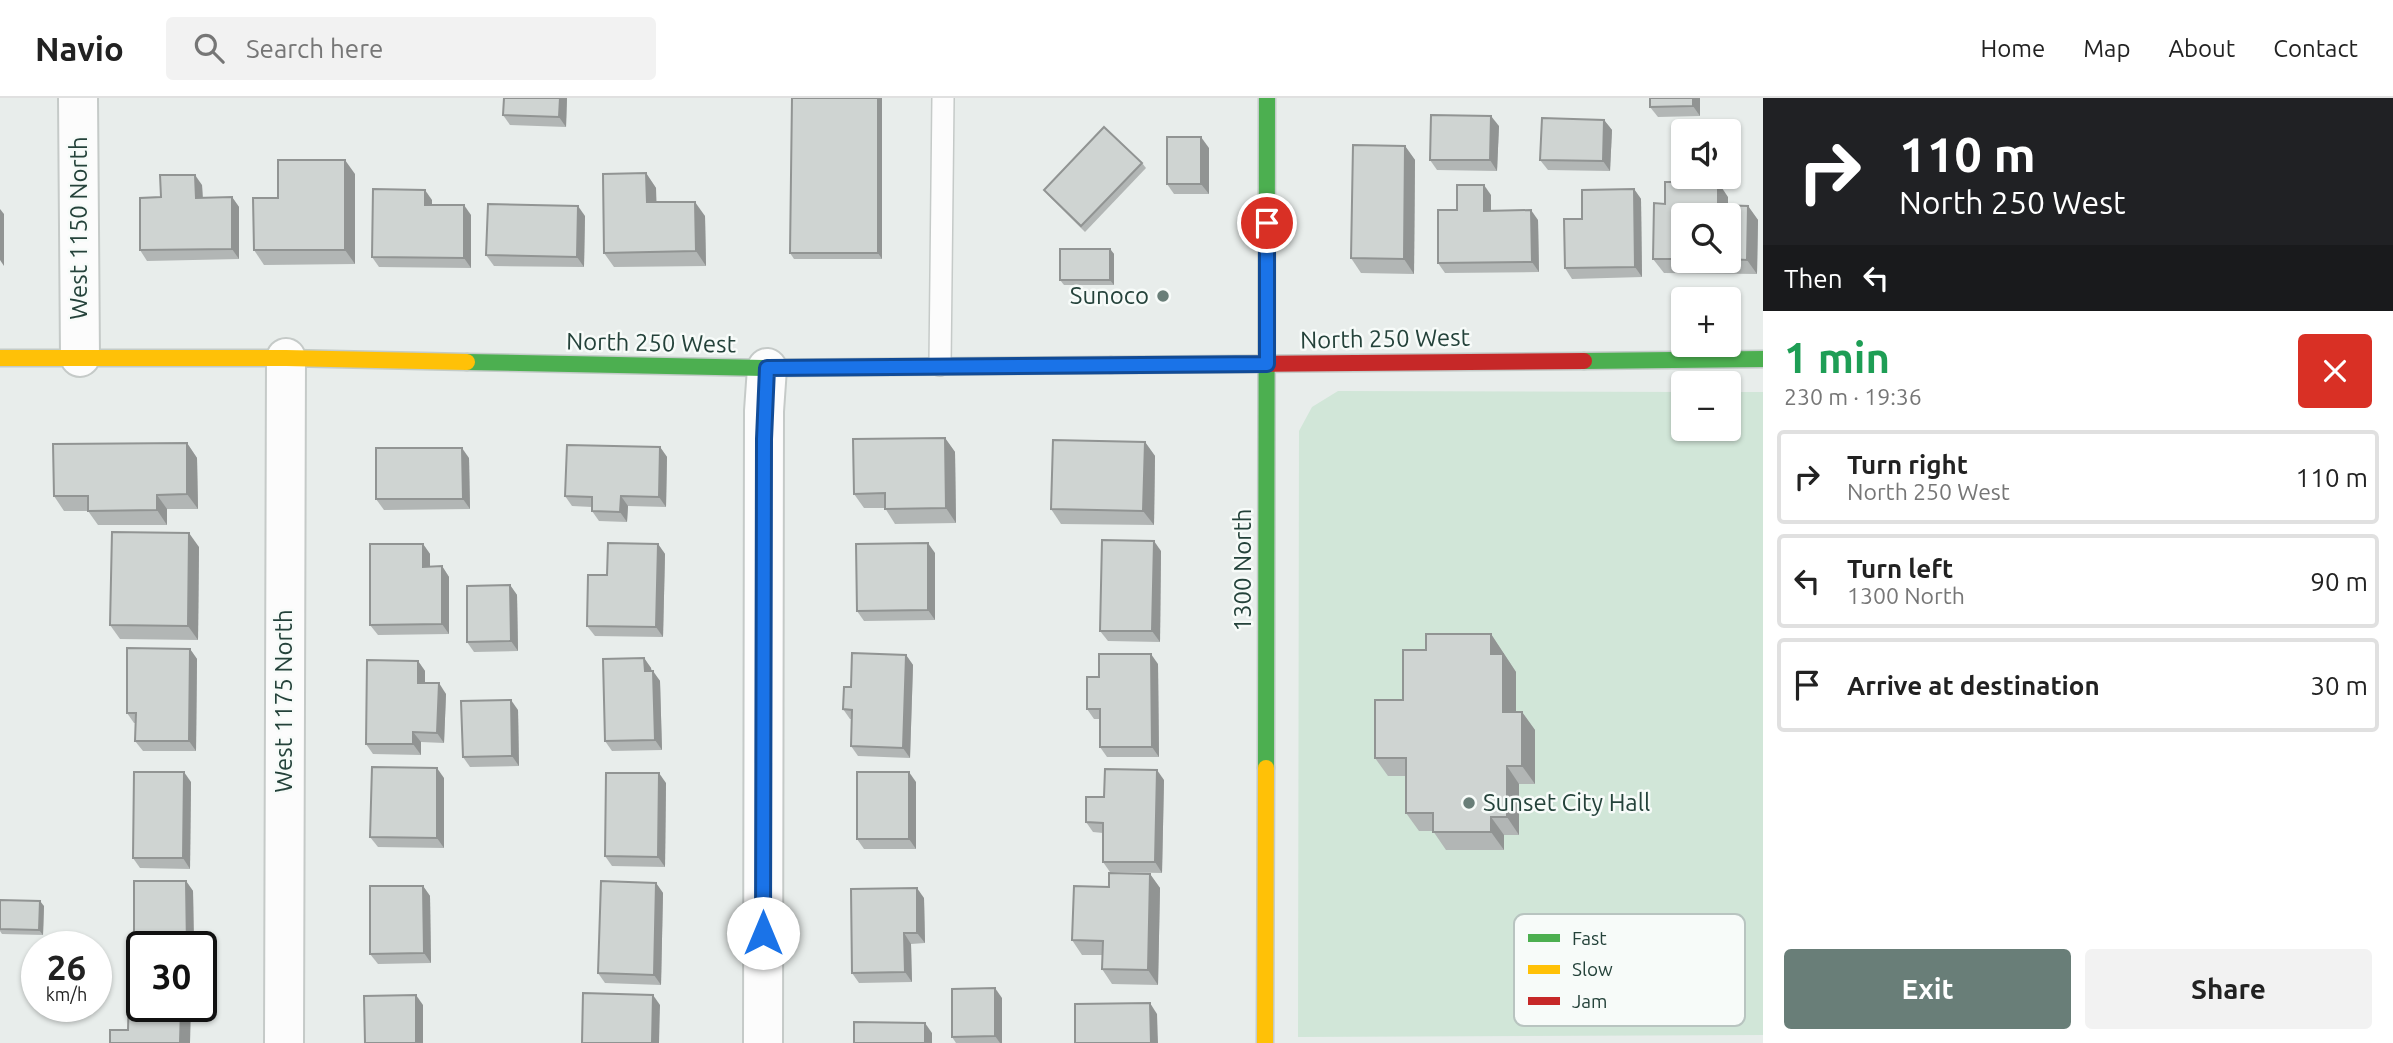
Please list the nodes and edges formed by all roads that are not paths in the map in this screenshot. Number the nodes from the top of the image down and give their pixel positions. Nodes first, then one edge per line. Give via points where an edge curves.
1 (78, 98) edge
2 (943, 98) edge
3 (1267, 98) edge
4 (80, 357) junction
5 (0, 358) edge
6 (286, 358) junction
7 (1763, 359) edge
8 (1267, 364) junction
9 (940, 365) junction
10 (767, 368) junction
11 (284, 1043) edge
12 (763, 1043) edge
13 (1265, 1043) edge

1 - 4 street, West 1150 North
2 - 9 lane
3 - 8 street, 1300 North
4 - 5 street, North 250 West
4 - 6 street, North 250 West
6 - 10 street, North 250 West
6 - 11 street, West 1175 North
7 - 8 street, North 250 West
8 - 9 street, North 250 West
8 - 13 street, 1300 North
9 - 10 street, North 250 West
10 - 12 street

